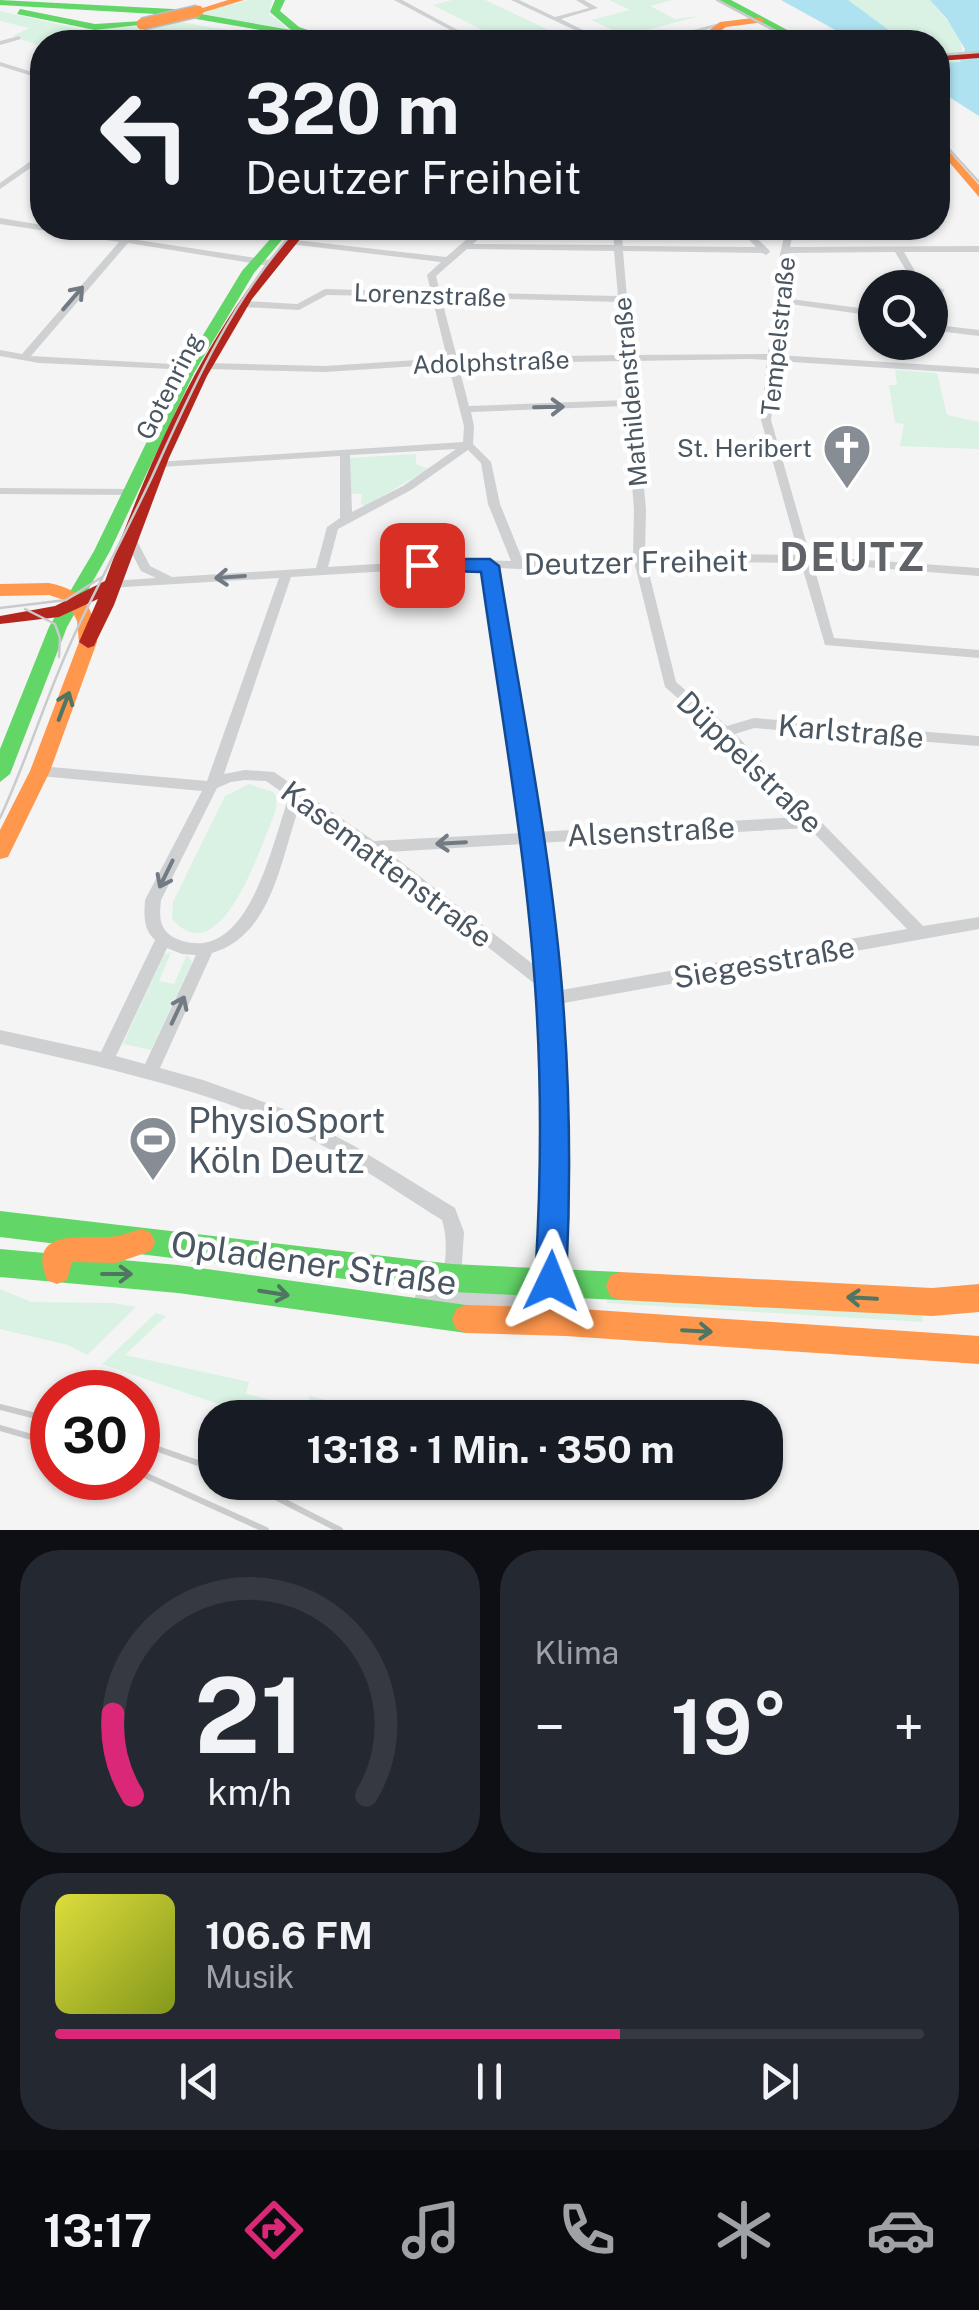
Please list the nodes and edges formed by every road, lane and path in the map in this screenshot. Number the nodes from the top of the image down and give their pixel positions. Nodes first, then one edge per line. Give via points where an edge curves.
1 (240, 0) edge
2 (280, 0) edge
3 (401, 0) edge
4 (514, 0) edge
5 (579, 0) edge
6 (707, 0) edge
7 (90, 5) junction
8 (189, 5) edge
9 (0, 6) edge
10 (730, 16) edge
11 (555, 20) junction
12 (120, 30) edge
13 (135, 30) edge
14 (252, 30) edge
15 (266, 30) edge
16 (299, 30) edge
17 (455, 30) edge
18 (577, 30) edge
19 (692, 30) edge
20 (758, 30) edge
21 (783, 30) edge
22 (19, 38) dead end
23 (0, 43) edge
24 (979, 52) edge
25 (950, 54) edge
26 (0, 64) edge
27 (30, 73) edge
28 (950, 142) edge
29 (950, 161) edge
30 (30, 166) edge
31 (979, 170) edge
32 (0, 187) edge
33 (979, 193) edge
34 (0, 220) edge
35 (30, 225) edge
36 (119, 240) edge
37 (285, 240) edge
38 (337, 240) edge
39 (470, 240) edge
40 (618, 240) edge
41 (753, 240) edge
42 (788, 240) edge
43 (125, 241) junction
44 (463, 246) junction
45 (618, 248) junction
46 (898, 249) junction
47 (763, 250) junction
48 (787, 250) junction
49 (979, 250) edge
50 (446, 260) junction
51 (262, 263) junction
52 (782, 263) junction
53 (911, 270) edge
54 (435, 296) junction
55 (623, 299) junction
56 (780, 300) junction
57 (242, 304) junction
58 (858, 311) edge
59 (948, 330) edge
60 (979, 333) edge
61 (0, 353) edge
62 (25, 357) junction
63 (773, 357) junction
64 (627, 358) junction
65 (450, 361) junction
66 (199, 367) junction
67 (979, 372) edge
68 (632, 403) junction
69 (465, 409) junction
70 (468, 446) junction
71 (345, 454) junction
72 (161, 464) junction
73 (0, 491) edge
74 (130, 492) junction
75 (346, 519) junction
76 (130, 538) junction
77 (639, 558) junction
78 (806, 559) junction
79 (519, 565) junction
80 (490, 566) junction
81 (321, 570) junction
82 (979, 572) edge
83 (287, 573) junction
84 (172, 581) junction
85 (112, 585) junction
86 (0, 590) edge
87 (76, 596) junction
88 (3, 620) edge
89 (55, 634) junction
90 (88, 642) junction
91 (979, 654) edge
92 (725, 732) junction
93 (979, 741) edge
94 (40, 771) junction
95 (0, 774) edge
96 (209, 786) junction
97 (300, 799) junction
98 (811, 822) junction
99 (531, 838) junction
100 (371, 847) junction
101 (0, 851) edge
102 (979, 923) edge
103 (921, 934) junction
104 (163, 940) junction
105 (206, 948) junction
106 (548, 992) junction
107 (9, 1039) edge
108 (105, 1060) junction
109 (150, 1072) junction
110 (0, 1224) edge
111 (150, 1240) junction
112 (0, 1263) edge
113 (56, 1270) junction
114 (452, 1278) junction
115 (551, 1281) junction
116 (423, 1301) junction
117 (972, 1304) edge
118 (394, 1311) junction
119 (979, 1350) edge

1 - 8 main road
2 - 16 main road via 279,17
3 - 17 street
4 - 11 street
5 - 11 street via 595,8
6 - 10 main road
7 - 8 main road
7 - 9 main road
7 - 15 main road
8 - 13 main road, bridge
9 - 12 main road
9 - 14 main road via 166,16
10 - 19 street
10 - 20 main road
10 - 21 main road
11 - 18 street
22 - 23 street
24 - 25 main road
26 - 27 street
28 - 31 main road
29 - 33 main road
30 - 32 street
34 - 35 street
36 - 43 street
37 - 51 main road, Gotenring
38 - 50 street
39 - 44 street
40 - 45 street, Mathildenstraße
41 - 47 street
42 - 48 street, Tempelstraße
43 - 51 street
62 -> 43 street
44 - 45 street
44 - 50 street
45 - 47 street
45 - 55 street, Mathildenstraße
46 - 48 street
46 - 49 street
46 - 53 street
47 - 52 street
48 - 52 street, Tempelstraße
50 - 54 street via 430,275
51 - 57 main road, Gotenring
51 - 66 main road, Gotenring
52 - 56 street, Tempelstraße
54 - 55 street, Lorenzstraße
54 - 57 street, Lorenzstraße via 325,292 299,307
54 - 65 street
55 - 64 street, Mathildenstraße
56 - 58 street
56 - 63 street, Tempelstraße
57 - 66 main road, Gotenring
59 - 60 street
61 - 62 street, Adolphstraße
62 - 66 street, Adolphstraße
63 - 64 street, Adolphstraße
63 - 67 street, Adolphstraße
63 - 78 street, Tempelstraße via 766,420
64 - 65 street, Adolphstraße
64 - 68 street, Mathildenstraße
65 - 66 street, Adolphstraße via 325,369
65 - 69 street
66 - 72 main road, Gotenring
66 - 74 main road, Gotenring
69 -> 68 street
68 - 77 street, Mathildenstraße
69 - 70 street
70 - 71 street
70 - 75 street
70 - 79 street via 486,462 494,504
71 - 72 street
71 - 75 street
72 - 76 main road, Gotenring
73 - 74 street
74 - 87 main road, Gotenring
75 - 81 street via 333,526
76 - 84 street via 145,568
76 - 85 main road, Gotenring
77 - 78 street, Deutzer Freiheit
77 - 79 street, Deutzer Freiheit
77 - 92 street, Düppelstraße via 670,684
78 - 82 street, Deutzer Freiheit
78 - 91 street, Tempelstraße via 829,642
79 - 80 street, Deutzer Freiheit
80 - 81 street, Deutzer Freiheit
80 - 99 street
81 - 83 street, Deutzer Freiheit
83 -> 84 street, Deutzer Freiheit
83 - 96 street
84 - 85 street, Deutzer Freiheit
85 - 87 main road
85 - 90 main road, Gotenring
86 - 87 main road via 56,588
87 - 88 main road
87 - 89 main road, Gotenring
87 - 90 main road via 88,620
88 - 89 main road via 41,624
89 - 95 main road, Gotenring
94 -> 90 main road, Gotenring
92 - 93 street, Karlstraße via 754,723
92 - 98 street, Düppelstraße
94 - 96 street, Kasemattenstraße
94 - 101 main road, Gotenring
96 - 97 street, Kasemattenstraße via 225,778 268,776
96 -> 104 street via 149,913
97 - 100 street, Kasemattenstraße
97 - 105 street via 250,919 227,942
98 - 99 street, Alsenstraße
98 - 103 street, Düppelstraße
99 -> 100 street, Alsenstraße
99 - 106 street
100 - 106 street, Kasemattenstraße
102 - 103 street, Siegesstraße
103 - 106 street, Siegesstraße
104 - 105 street
104 - 108 street
109 -> 105 street
106 - 115 street via 556,1178
107 - 108 street
108 - 109 street
109 - 114 street via 283,1117 449,1214 456,1232
110 - 111 main road, Opladener Straße
111 - 113 main road via 116,1250 68,1249 59,1254
111 - 114 main road, Opladener Straße
112 - 113 main road, Opladener Straße
113 -> 118 main road, Opladener Straße via 143,1275
114 - 115 main road, Opladener Straße
114 - 116 street via 444,1293
115 - 116 street via 535,1297
117 -> 115 main road, Opladener Straße
116 - 118 street
118 -> 119 main road, Opladener Straße

